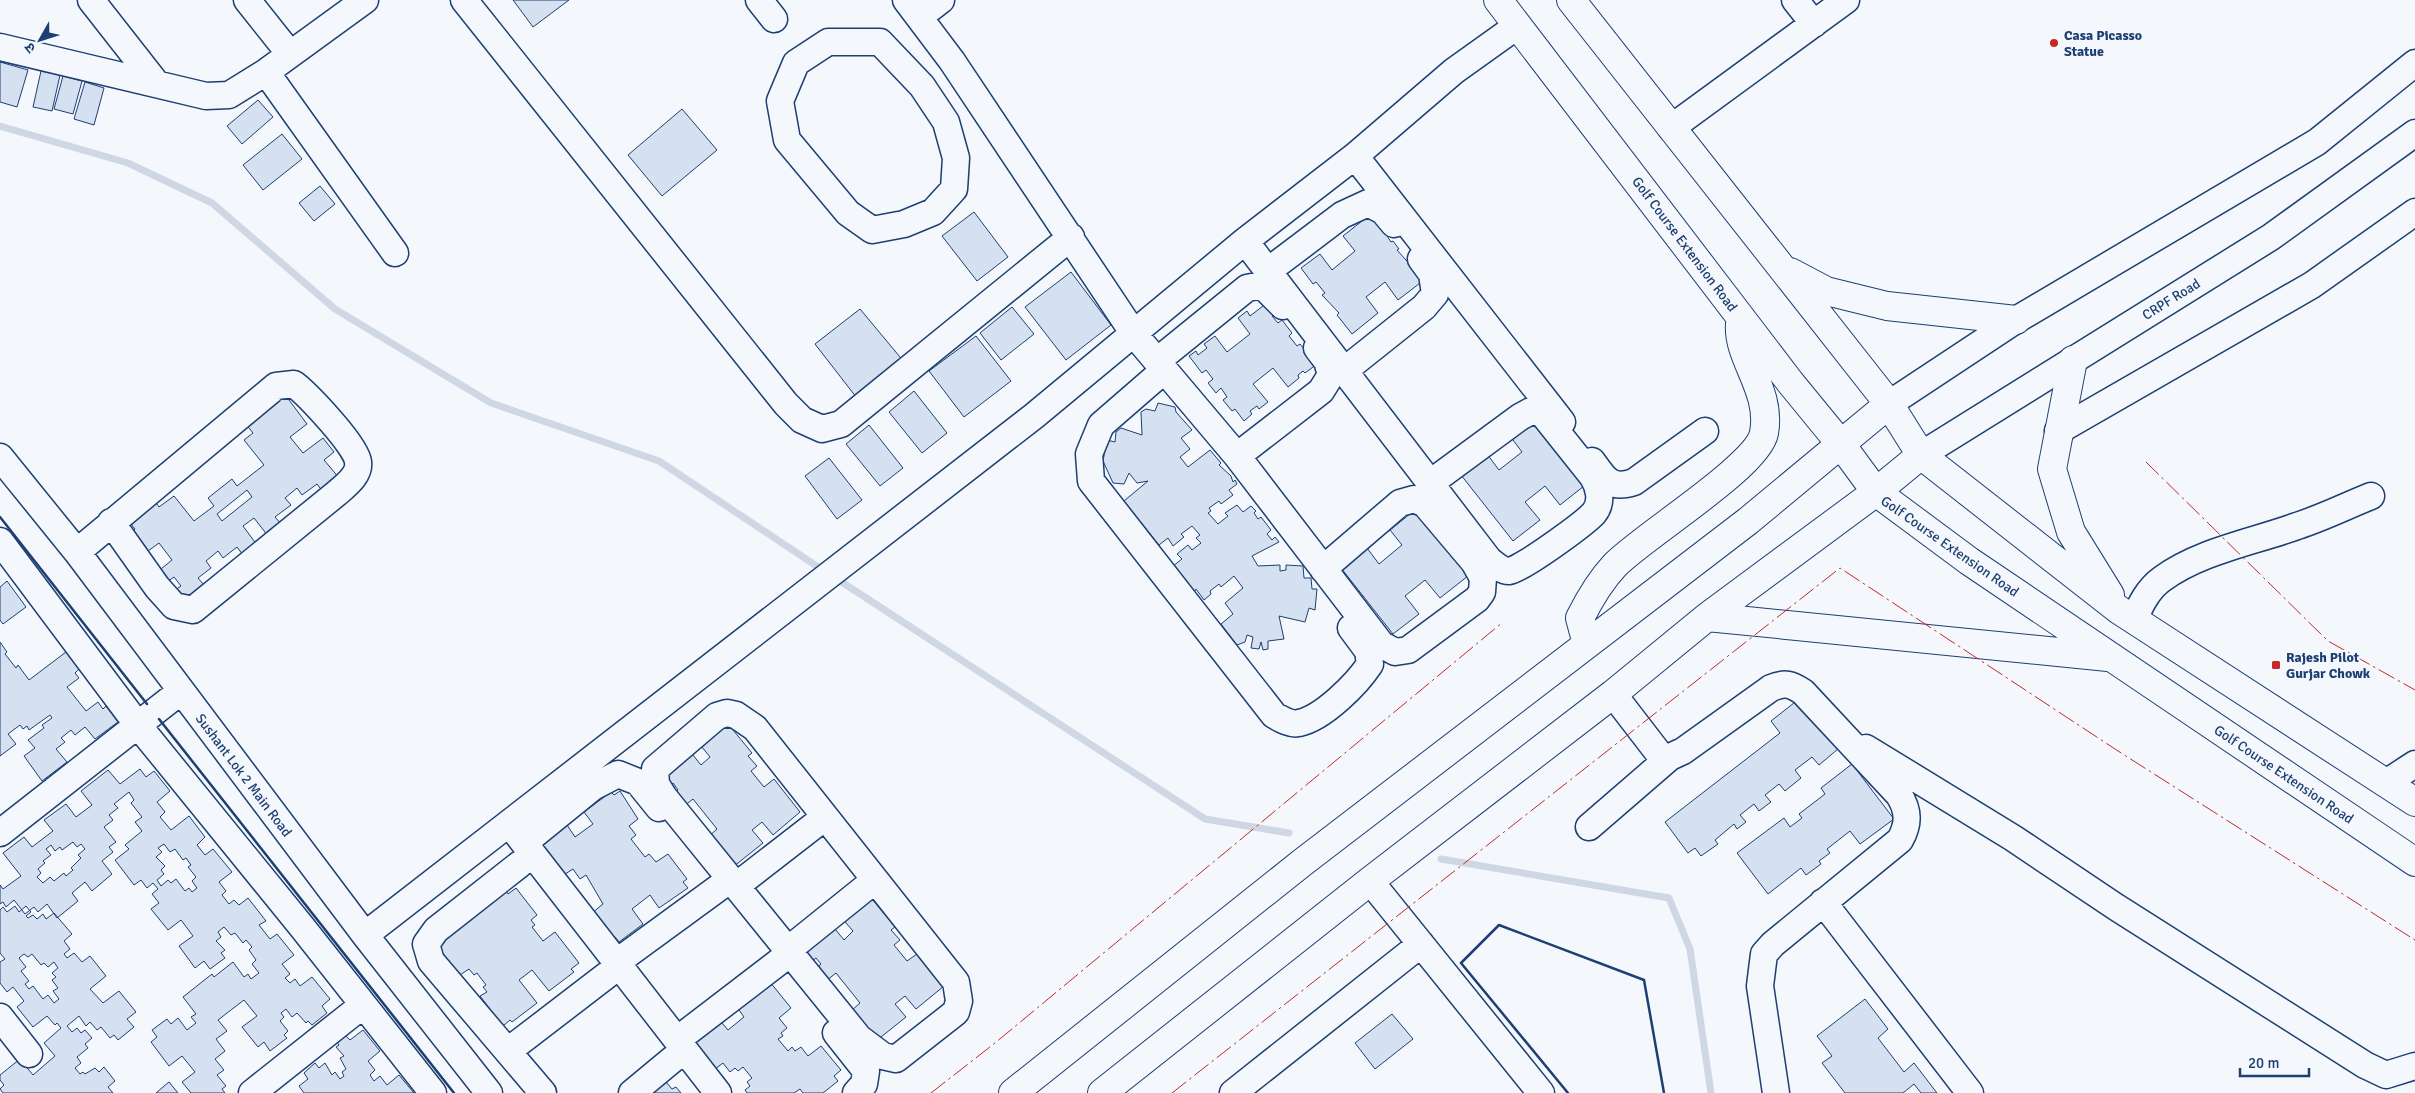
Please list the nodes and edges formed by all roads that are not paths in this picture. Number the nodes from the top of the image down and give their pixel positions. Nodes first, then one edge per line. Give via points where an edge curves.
1 (91, 0) edge
2 (247, 0) edge
3 (365, 0) edge
4 (464, 0) edge
5 (941, 0) edge
6 (1498, 0) edge
7 (1571, 0) edge
8 (1795, 0) edge
9 (1846, 0) edge
10 (913, 8) edge
11 (1814, 24) junction
12 (1517, 26) junction
13 (0, 47) edge
14 (290, 54) junction
15 (952, 61) junction
16 (266, 72) junction
17 (2411, 75) edge
18 (156, 83) junction
19 (922, 86) junction
20 (1671, 128) junction
21 (2415, 132) edge
22 (1355, 156) junction
23 (2415, 212) edge
24 (1071, 236) junction
25 (1245, 241) junction
26 (396, 253) dead end
27 (1780, 266) junction
28 (1268, 271) junction
29 (1740, 317) junction
30 (2016, 320) junction
31 (1129, 338) junction
32 (2073, 360) junction
33 (1155, 370) junction
34 (1344, 370) junction
35 (1889, 404) junction
36 (1705, 431) dead end
37 (2058, 431) junction
38 (1840, 443) junction
39 (1921, 455) junction
40 (1237, 456) junction
41 (0, 457) edge
42 (1429, 484) junction
43 (1876, 492) junction
44 (2371, 496) dead end
45 (110, 522) junction
46 (0, 541) edge
47 (77, 552) junction
48 (1323, 569) junction
49 (2126, 614) junction
50 (1707, 617) junction
51 (1587, 644) junction
52 (2112, 658) junction
53 (181, 691) junction
54 (1613, 694) junction
55 (660, 708) junction
56 (137, 724) junction
57 (1839, 733) junction
58 (688, 740) junction
59 (1670, 757) junction
60 (2415, 764) edge
61 (2386, 783) junction
62 (2415, 802) edge
63 (825, 817) junction
64 (3, 825) edge
65 (1589, 826) dead end
66 (512, 841) junction
67 (2413, 856) edge
68 (875, 880) junction
69 (1370, 881) junction
70 (728, 886) junction
71 (1824, 902) junction
72 (365, 935) junction
73 (1421, 944) junction
74 (784, 956) junction
75 (612, 968) junction
76 (363, 1005) junction
77 (0, 1016) edge
78 (508, 1050) junction
79 (675, 1050) junction
80 (29, 1054) dead end
81 (2415, 1066) edge
82 (1244, 1090) edge
83 (252, 1093) edge
84 (433, 1093) edge
85 (489, 1093) edge
86 (543, 1093) edge
87 (632, 1093) edge
88 (699, 1093) edge
89 (718, 1093) edge
90 (856, 1093) edge
91 (1013, 1093) edge
92 (1102, 1093) edge
93 (1541, 1093) edge
94 (1776, 1093) edge
95 (1970, 1093) edge

1 - 18 street
2 - 14 street
3 - 14 street
4 - 24 street via 786,404 802,420 822,429 841,424
5 - 10 street
6 - 12 main road, Golf Course Extension Road
7 - 20 main road
8 - 11 street
9 - 11 street
10 - 15 street
11 - 20 street
12 - 22 street via 1454,71
12 - 29 main road, Golf Course Extension Road
13 - 18 street
14 - 16 street
15 - 19 street
15 - 24 street
16 - 18 street via 229,95 206,96
16 - 26 street
17 - 30 street via 2317,142
19 - 19 street via 880,42 828,42 796,63 780,101 787,140 848,213 872,230 904,224 933,212 954,189 956,158 946,122
20 - 27 main road
21 - 32 street, CRPF Road via 2271,237
22 - 25 street
22 - 36 street via 1608,482 1623,486 1634,482
23 - 37 street via 2312,285
24 - 31 street
25 - 28 street
25 - 31 street
27 - 30 main road via 1826,291 1887,306
27 - 35 main road
28 - 34 street
28 - 34 street via 1342,215 1368,203 1384,211 1414,250 1432,274 1434,294 1424,307
29 - 38 main road, Golf Course Extension Road
29 - 51 main road via 1739,334 1764,402 1764,433 1760,444 1740,466 1617,563 1595,588 1580,618
30 - 35 street
31 - 33 street
31 - 55 street
32 - 37 main road
32 - 39 street, CRPF Road
33 - 33 street via 1101,425 1089,454 1091,481 1274,715 1298,724 1318,715 1359,682 1370,664 1368,651
33 - 40 street
33 - 40 street via 1247,288 1262,285 1274,295 1327,361 1331,375 1321,391
34 - 42 street
35 - 38 main road
35 - 39 main road
37 - 49 main road via 2052,469 2071,532
38 - 43 main road, Golf Course Extension Road
38 - 51 main road via 1748,520
39 - 43 main road
39 - 49 main road
40 - 48 street
41 - 47 street, Sushant Lok 2 Main Road
42 - 42 street via 1489,560 1508,571 1526,564 1595,512 1600,498 1599,487 1593,477 1542,413 1531,411
43 - 50 main road
43 - 52 main road, Golf Course Extension Road via 1969,561
44 - 49 street via 2180,569 2162,579
45 - 45 street via 276,386 294,384 306,394 354,449 359,462 354,477 337,493 193,610 174,606 156,587
45 - 47 street
46 - 56 street
47 - 53 street, Sushant Lok 2 Main Road
48 - 48 street via 1400,503 1414,498 1425,504 1474,562 1483,578 1482,592 1408,650 1395,652 1381,644
49 - 61 main road
50 - 52 main road
50 - 54 main road
51 - 91 main road via 1303,862
52 - 67 main road, Golf Course Extension Road
53 - 56 street
53 - 72 street, Sushant Lok 2 Main Road
54 - 59 street via 1660,755
54 - 69 main road
55 - 58 street
55 - 66 street
56 - 64 street
56 - 76 street
57 - 59 street via 1803,692 1790,684 1781,684 1683,752
57 - 71 street via 1899,795 1907,808 1907,828 1900,840
57 - 81 street via 2013,838 2365,1065 2386,1075
58 - 63 street via 718,716 736,715 755,728
58 - 70 street via 655,769 656,784
59 - 65 street
60 - 61 street
61 - 62 main road
63 - 68 street
63 - 70 street
66 - 70 street via 618,774 638,782
66 - 72 street
66 - 75 street
66 - 78 street via 426,944 431,960
68 - 74 street
68 - 74 street via 956,982 959,1001 956,1012 896,1059 883,1056 859,1038
69 - 73 street
69 - 92 main road
70 - 74 street
70 - 75 street
71 - 94 street via 1764,954 1760,986
71 - 95 street
72 - 85 street, Sushant Lok 2 Main Road
73 - 82 street
73 - 93 street
74 - 79 street
74 - 90 street via 866,1071 864,1084
75 - 78 street
75 - 79 street
76 - 83 street
76 - 84 street
77 - 80 street
78 - 86 street
79 - 87 street
79 - 88 street
79 - 89 street

